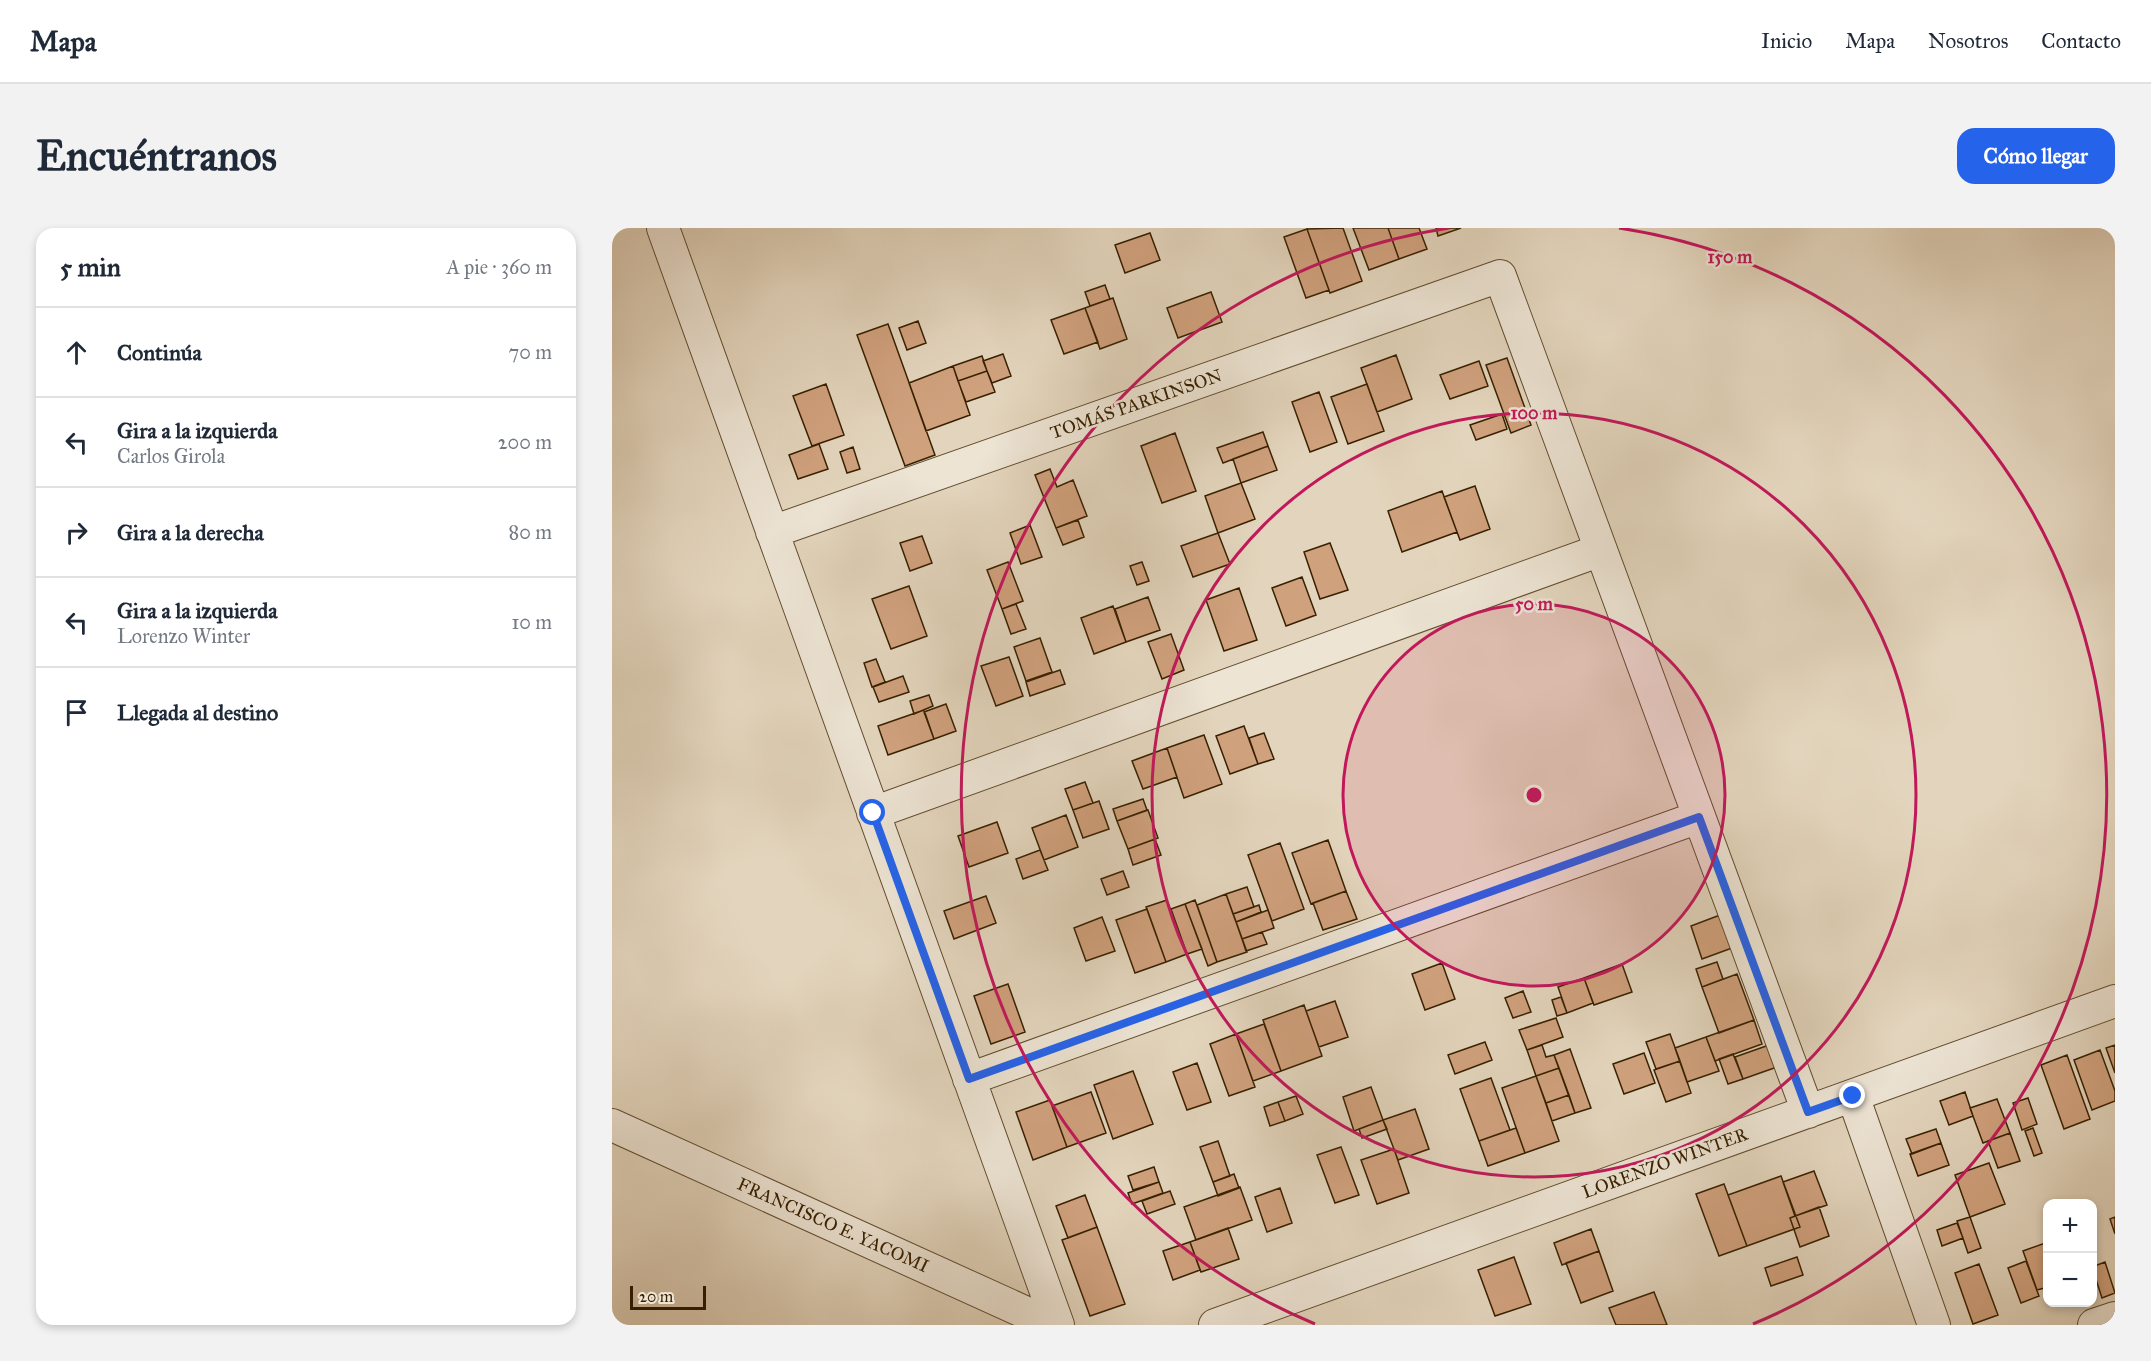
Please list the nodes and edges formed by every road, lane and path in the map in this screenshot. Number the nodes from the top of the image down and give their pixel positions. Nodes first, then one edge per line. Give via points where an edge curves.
1 (663, 228) edge
2 (772, 532) junction
3 (1601, 550) junction
4 (873, 813) junction
5 (1699, 817) junction
6 (2115, 1001) edge
7 (969, 1079) junction
8 (1853, 1096) junction
9 (1808, 1112) junction
10 (612, 1125) edge
11 (2115, 1318) edge
12 (1055, 1325) edge
13 (1215, 1325) edge
14 (1934, 1325) edge
15 (2094, 1325) edge

1 - 2 street
2 - 3 street, TOMÁS PARKINSON via 1500,276
2 - 4 street
3 - 4 street
3 - 5 street
4 - 7 street
5 - 7 street
5 - 9 street
6 - 8 street, LORENZO WINTER
7 - 12 street
8 - 9 street, LORENZO WINTER
8 - 14 street
9 - 13 street, LORENZO WINTER
10 - 12 street, FRANCISCO E. YACOMI
11 - 15 street

